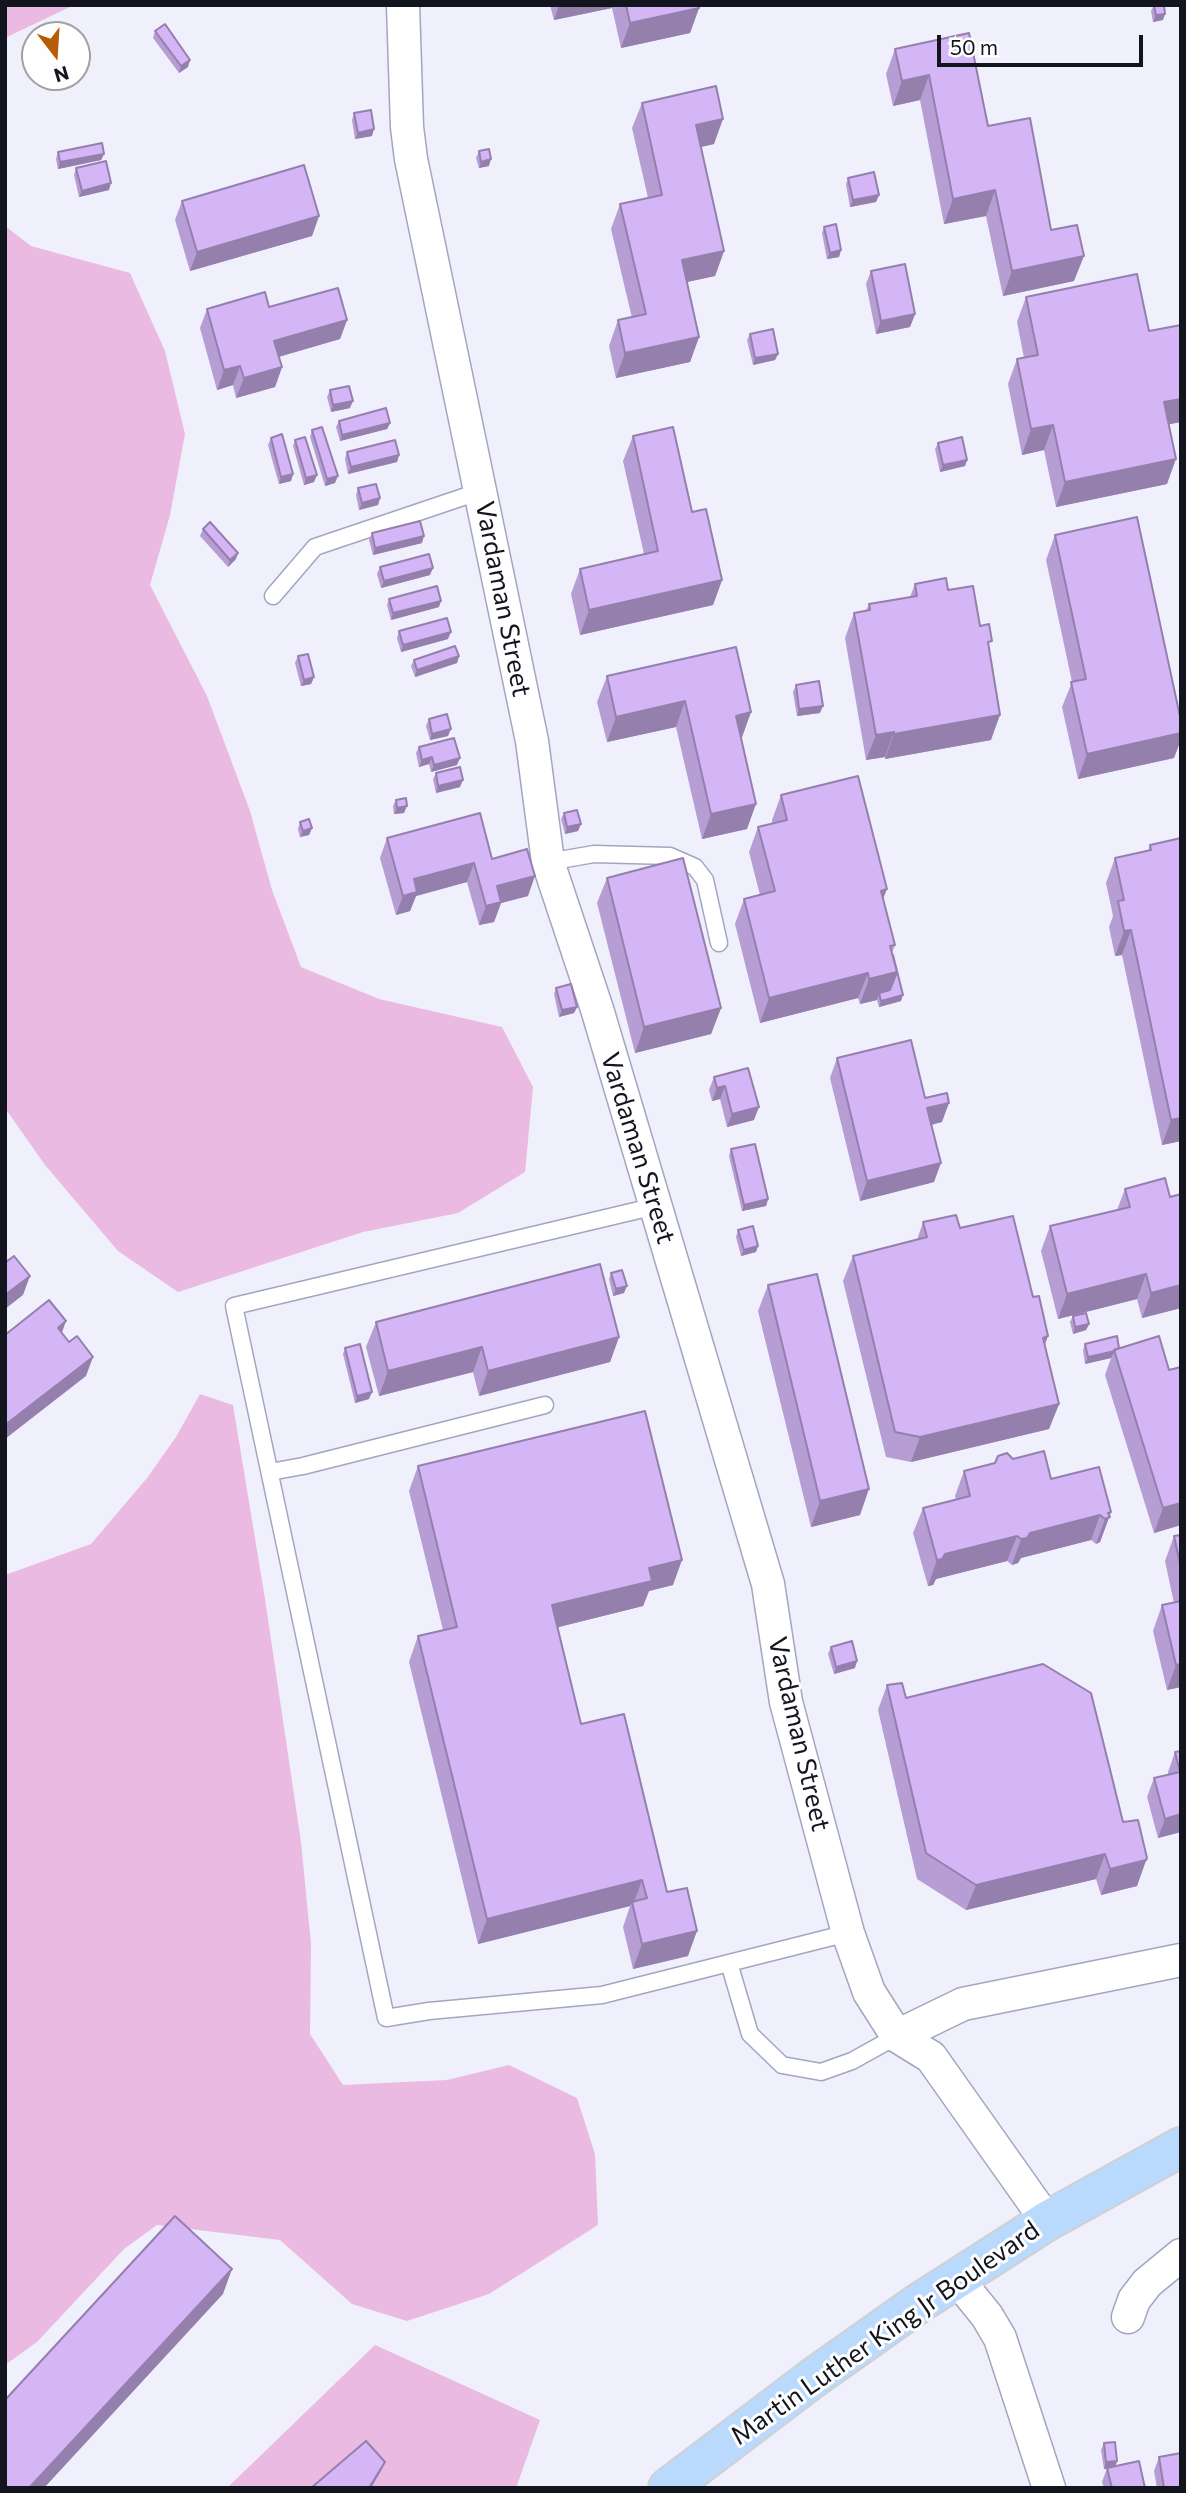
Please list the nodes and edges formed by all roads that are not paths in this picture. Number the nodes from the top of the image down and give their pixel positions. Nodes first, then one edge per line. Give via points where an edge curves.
1 (403, 5) edge
2 (481, 491) junction
3 (273, 596) dead end
4 (548, 862) junction
5 (719, 943) dead end
6 (656, 1206) junction
7 (545, 1405) dead end
8 (270, 1472) junction
9 (848, 1933) junction
10 (1181, 1960) edge
11 (729, 1963) junction
12 (897, 2036) junction
13 (1181, 2147) edge
14 (1047, 2221) junction
15 (1181, 2255) edge
16 (957, 2279) junction
17 (1128, 2317) dead end
18 (682, 2484) edge
19 (1049, 2488) edge

1 - 2 street, Vardaman Street via 411,159
2 - 3 lane via 315,547
2 - 4 street, Vardaman Street via 532,741
4 - 5 lane via 594,854 670,856 695,867 705,880
4 - 6 street, Vardaman Street
6 - 8 lane via 234,1306
6 - 9 street, Vardaman Street via 768,1584 786,1702
7 - 8 lane
8 - 11 lane via 386,2018 602,1995
9 - 11 lane
9 - 12 street, Vardaman Street via 869,1992
10 - 12 street via 963,2004
11 - 12 lane via 750,2034 782,2065 821,2071 852,2061
12 - 14 street, Vardaman Street via 931,2057
13 - 14 main road, Martin Luther King Jr Boulevard
14 - 16 main road, Martin Luther King Jr Boulevard
15 - 17 street via 1147,2283
16 - 18 main road, Martin Luther King Jr Boulevard via 813,2378
16 - 19 street via 1000,2338

